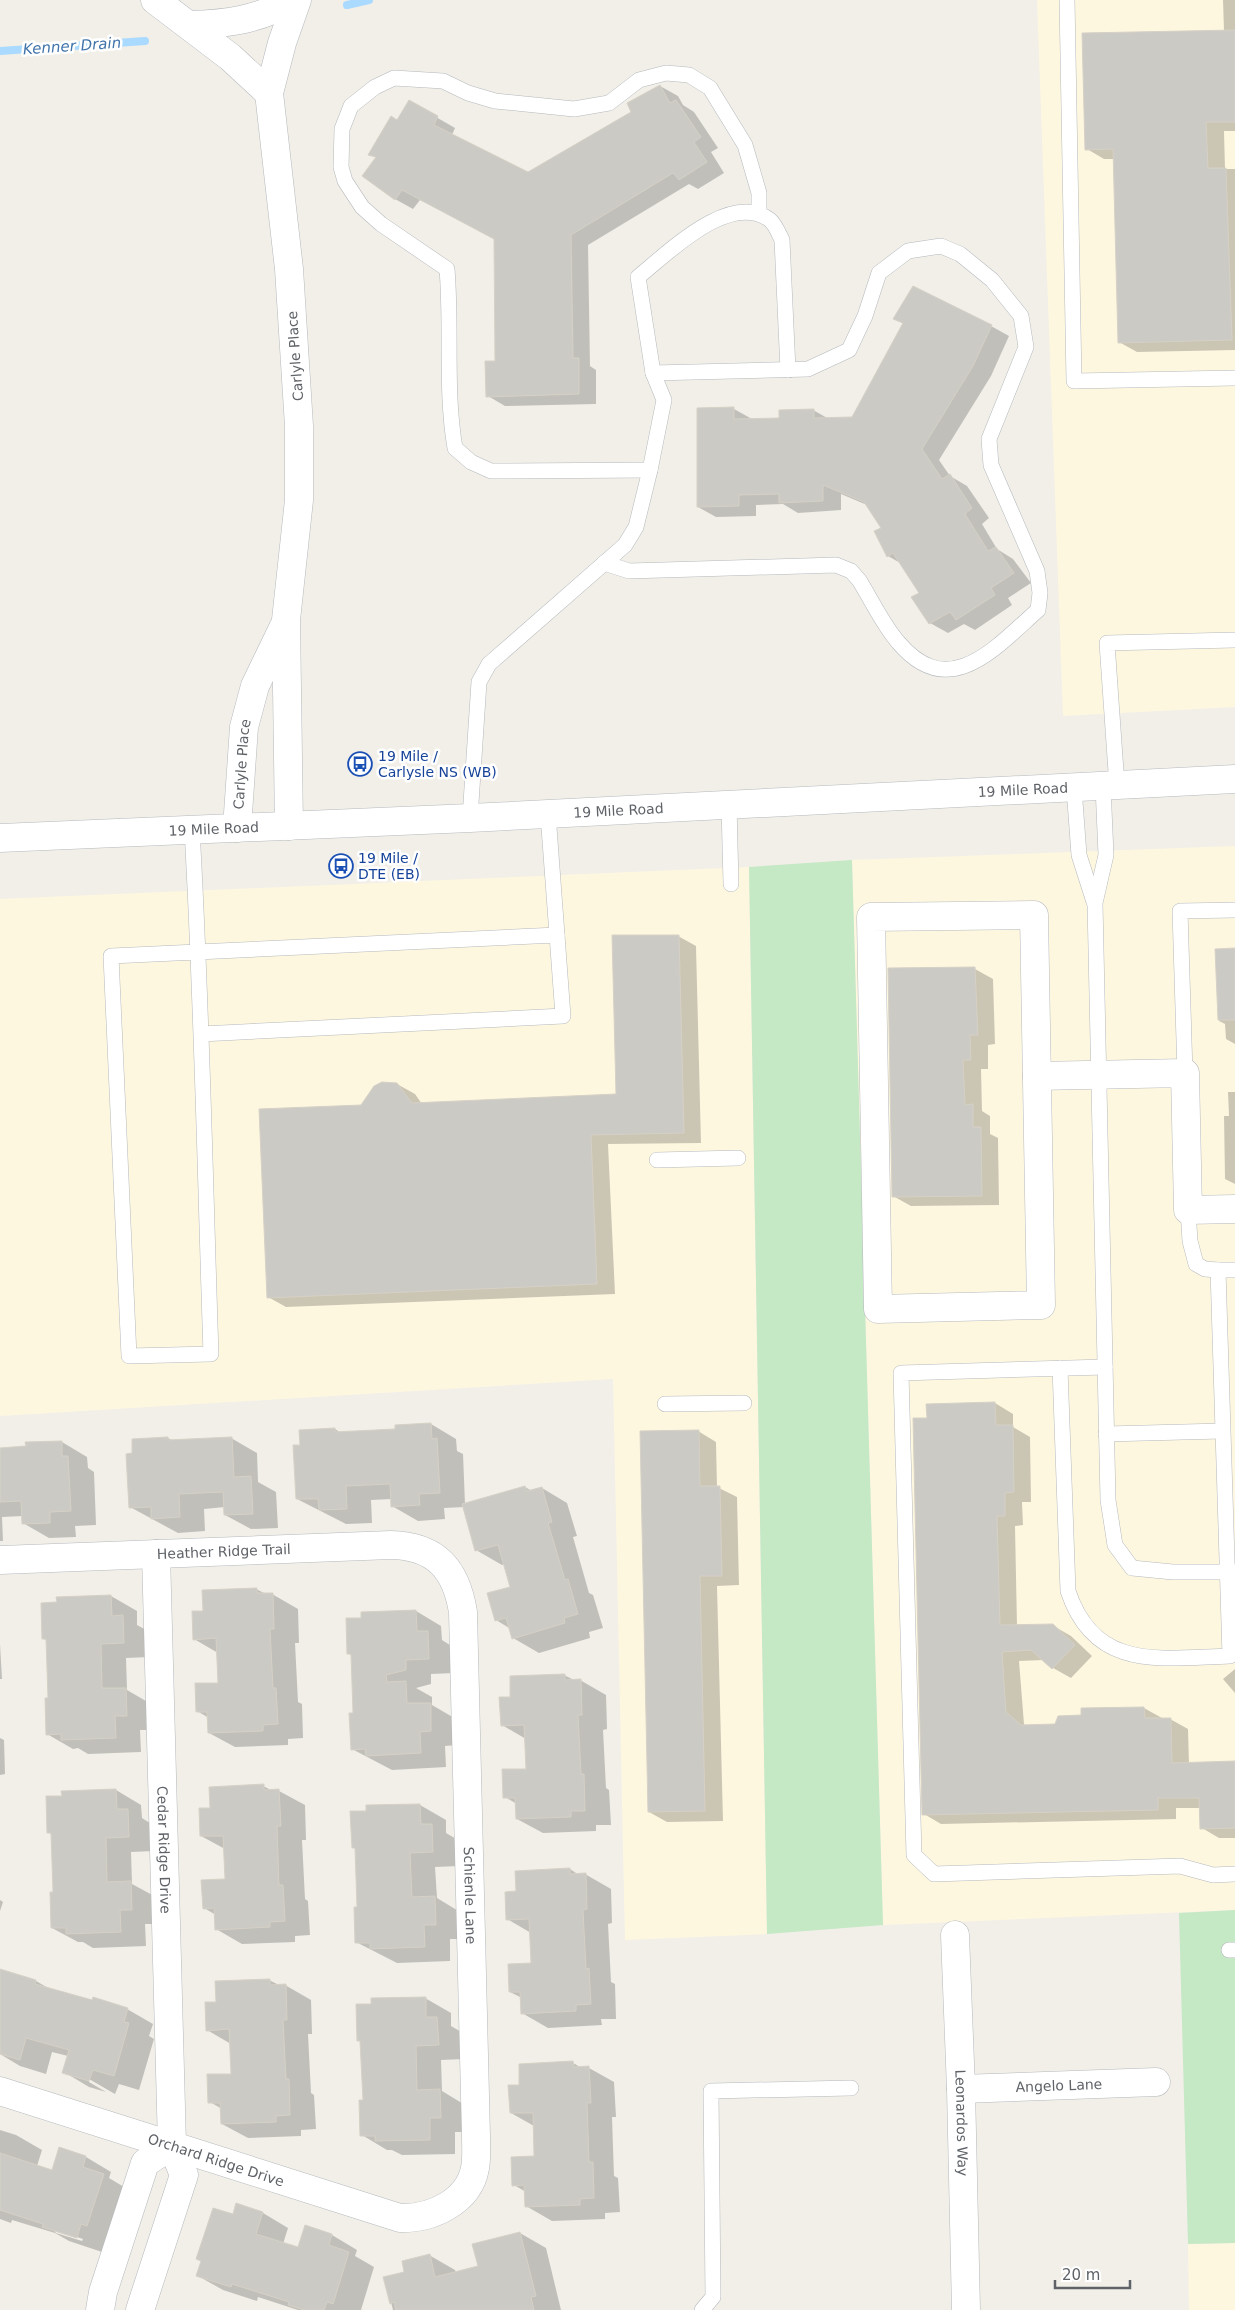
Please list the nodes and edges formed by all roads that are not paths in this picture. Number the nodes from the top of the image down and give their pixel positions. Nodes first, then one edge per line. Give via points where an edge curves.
1 (155, 0) edge
2 (290, 0) edge
3 (297, 0) edge
4 (1067, 0) edge
5 (189, 25) junction
6 (269, 93) junction
7 (759, 214) junction
8 (788, 370) junction
9 (653, 372) junction
10 (1235, 378) edge
11 (650, 470) junction
12 (604, 563) junction
13 (286, 620) junction
14 (1235, 640) edge
15 (1235, 779) edge
16 (1110, 786) junction
17 (1074, 788) junction
18 (729, 805) junction
19 (548, 814) junction
20 (470, 818) junction
21 (289, 826) junction
22 (237, 828) junction
23 (192, 830) junction
24 (0, 838) edge
25 (731, 884) dead end
26 (1095, 903) junction
27 (1235, 910) edge
28 (558, 935) junction
29 (197, 951) junction
30 (201, 1034) junction
31 (1185, 1074) junction
32 (1098, 1075) junction
33 (1037, 1076) junction
34 (738, 1158) dead end
35 (657, 1160) dead end
36 (1235, 1209) edge
37 (1188, 1210) junction
38 (1218, 1270) junction
39 (1235, 1270) edge
40 (1105, 1367) junction
41 (1060, 1368) junction
42 (744, 1402) dead end
43 (665, 1404) dead end
44 (1222, 1431) junction
45 (1106, 1434) junction
46 (156, 1554) junction
47 (0, 1560) edge
48 (442, 1564) joint
49 (1231, 1572) edge
50 (1235, 1874) edge
51 (955, 1935) dead end
52 (1156, 2082) dead end
53 (851, 2088) dead end
54 (961, 2089) junction
55 (0, 2090) edge
56 (172, 2145) junction
57 (433, 2214) joint
58 (100, 2310) edge
59 (140, 2310) edge
60 (702, 2310) edge
61 (966, 2310) edge

1 - 5 street
2 - 5 street via 275,11 247,18
3 - 6 street, Carlyle Place
4 - 10 lane via 1074,381
5 - 6 street
6 - 13 street, Carlyle Place via 289,268 299,426 299,500
7 - 8 lane via 772,221 782,240
7 - 9 lane via 735,212 700,228 638,277
7 - 11 lane via 759,193 745,145 710,88 689,75 666,73 639,80 609,103 574,109 495,101 443,81 394,78 375,87 351,106 342,129 340,151 340,167 346,181 362,206 381,224 446,269 451,427 455,448 471,462 491,471
8 - 9 lane
8 - 12 lane via 808,369 849,350 865,316 879,273 908,251 941,246 960,254 992,280 1021,316 1026,347 989,439 991,465 1037,571 1038,610 1003,642 967,667 945,671 926,667 898,642 859,580 851,571 836,565 629,571
9 - 11 lane via 664,400
11 - 12 lane via 636,527 625,545
12 - 20 lane via 489,664 479,682
13 - 21 street, Carlyle Place
13 - 22 street, Carlyle Place via 255,686 244,726
14 - 16 lane via 1107,643
15 - 16 street, 19 Mile Road
16 - 17 street, 19 Mile Road
16 - 26 lane via 1106,855
17 - 18 street, 19 Mile Road
17 - 26 lane via 1079,855
18 - 19 street, 19 Mile Road
18 - 25 lane
19 - 20 street, 19 Mile Road
19 - 28 lane
20 - 21 street, 19 Mile Road
21 - 22 street, 19 Mile Road
22 - 23 street, 19 Mile Road
23 - 24 street, 19 Mile Road
23 - 29 lane
26 - 32 lane
27 - 31 lane via 1180,911
28 - 29 lane
28 - 30 lane via 563,1016
29 - 30 lane
29 - 30 lane via 111,956 128,1356 211,1354
31 - 32 street
31 - 37 street
32 - 33 street
32 - 40 lane
33 - 33 street via 1041,1305 878,1309 872,917 1034,915
34 - 35 lane
36 - 37 street
37 - 38 lane via 1190,1241 1196,1264
38 - 39 lane
38 - 44 lane
40 - 41 lane
40 - 45 lane
41 - 49 lane via 1068,1591 1073,1608 1083,1623 1101,1641 1121,1652 1144,1657 1230,1656
41 - 50 lane via 901,1373 914,1855 934,1874 1180,1866 1213,1875
42 - 43 lane
44 - 45 lane
44 - 49 lane
45 - 49 lane via 1108,1500 1115,1545 1132,1568
46 - 47 street, Heather Ridge Trail
46 - 48 street, Heather Ridge Trail via 408,1545 424,1550
46 - 56 street, Cedar Ridge Drive
48 - 57 street, Schienle Lane via 455,1581 463,1612 476,2156 475,2169 465,2188 453,2202
51 - 54 street, Leonardos Way
52 - 54 street, Angelo Lane
53 - 60 lane via 711,2091 713,2297
54 - 61 street, Leonardos Way
55 - 56 street, Orchard Ridge Drive
56 - 57 street, Orchard Ridge Drive via 387,2215 412,2219
56 - 58 street via 145,2163
56 - 59 street, Cedar Ridge Drive via 184,2176

